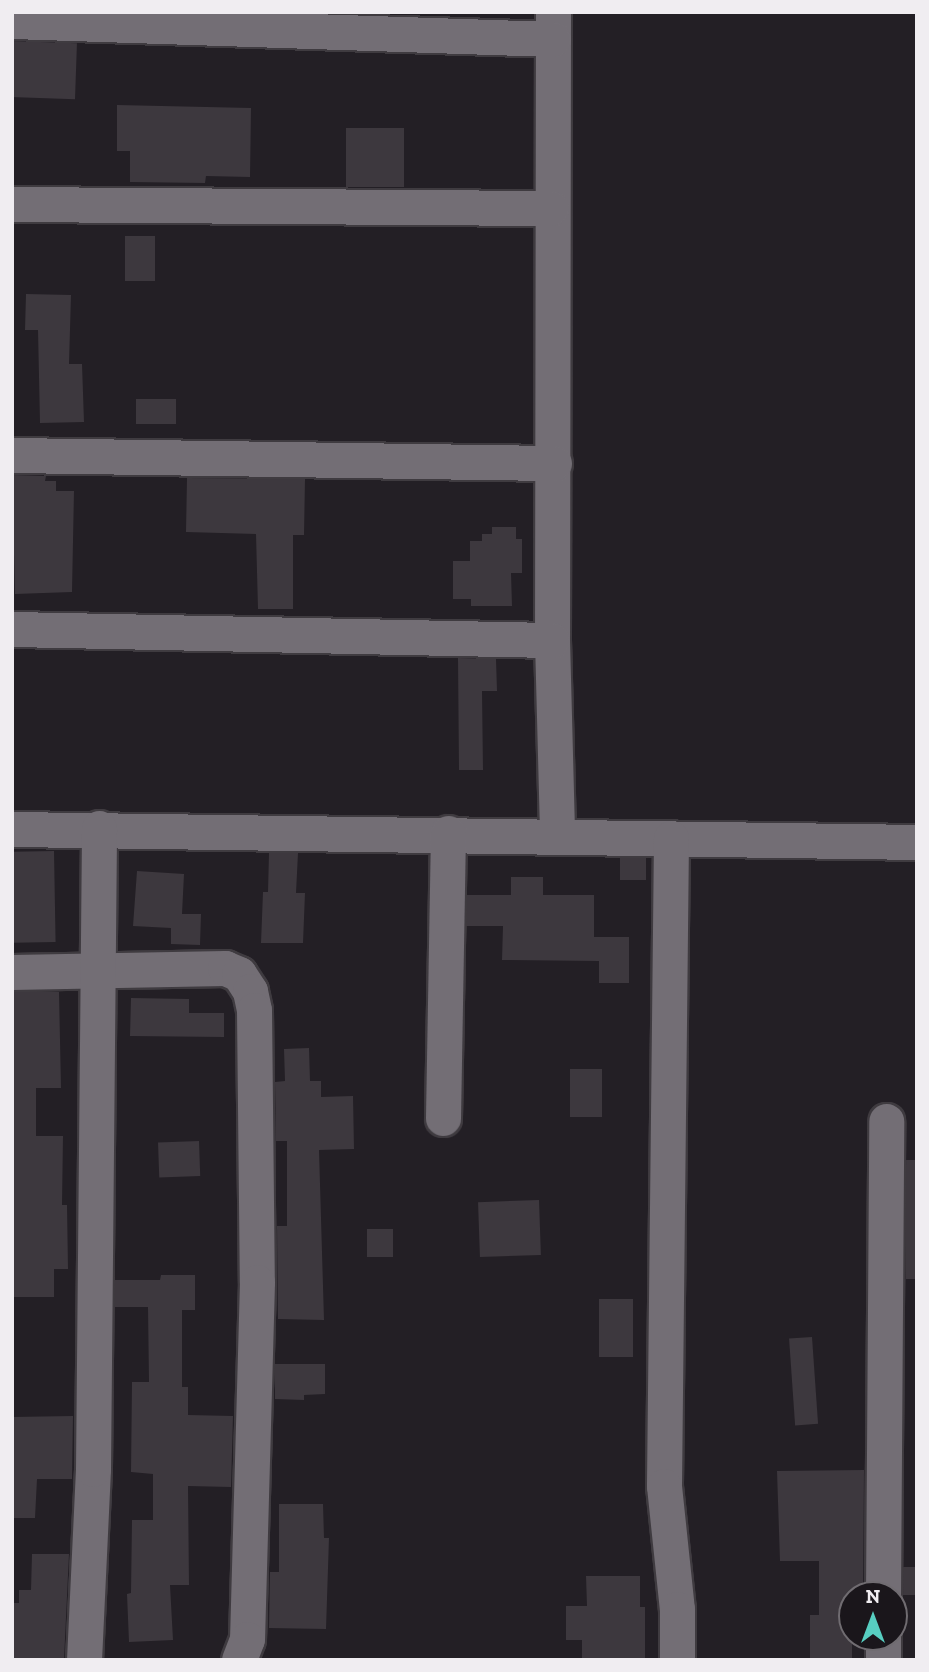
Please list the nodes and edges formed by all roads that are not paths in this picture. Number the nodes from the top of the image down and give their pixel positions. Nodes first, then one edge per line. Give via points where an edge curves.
1 (12, 21) edge
2 (553, 26) edge
3 (12, 204) edge
4 (551, 208) junction
5 (12, 455) edge
6 (554, 463) junction
7 (12, 629) edge
8 (552, 640) junction
9 (99, 828) junction
10 (12, 829) edge
11 (448, 833) junction
12 (557, 836) junction
13 (671, 838) junction
14 (917, 842) edge
15 (97, 969) junction
16 (12, 972) edge
17 (443, 1118) dead end
18 (886, 1121) dead end
19 (883, 1581) edge
20 (84, 1660) edge
21 (239, 1660) edge
22 (677, 1660) edge

1 - 2 street
2 - 4 street
3 - 4 street
4 - 6 street
5 - 6 street
6 - 8 street
7 - 8 street
8 - 12 street
9 - 10 street
9 - 11 street
9 - 15 street
11 - 12 street
11 - 17 street
12 - 13 street
13 - 14 street
13 - 22 street via 664,1486 677,1609
15 - 16 street
15 - 20 street via 93,1469
15 - 21 street via 225,968 245,981 252,1001 257,1282 247,1639
18 - 19 street

